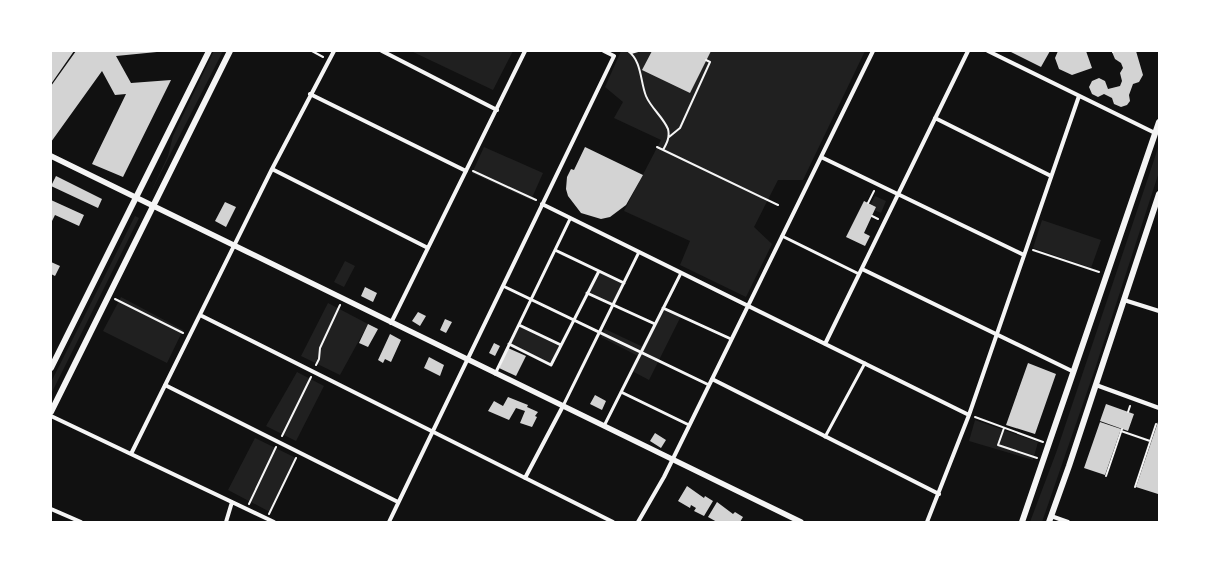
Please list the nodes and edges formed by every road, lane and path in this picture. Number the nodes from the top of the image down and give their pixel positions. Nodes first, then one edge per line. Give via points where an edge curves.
1 (209, 51) edge
2 (230, 51) edge
3 (312, 51) edge
4 (334, 51) edge
5 (382, 51) edge
6 (525, 51) edge
7 (604, 51) edge
8 (628, 51) edge
9 (638, 51) edge
10 (873, 51) edge
11 (968, 51) edge
12 (988, 51) edge
13 (631, 53) junction
14 (328, 60) junction
15 (706, 60) dead end
16 (310, 94) junction
17 (1079, 96) junction
18 (497, 110) junction
19 (935, 118) junction
20 (1159, 122) edge
21 (1155, 133) junction
22 (669, 137) junction
23 (657, 147) dead end
24 (663, 150) junction
25 (51, 156) edge
26 (821, 157) junction
27 (272, 169) junction
28 (466, 171) junction
29 (1052, 176) junction
30 (874, 191) dead end
31 (898, 194) junction
32 (1159, 194) edge
33 (136, 198) junction
34 (868, 203) dead end
35 (542, 204) junction
36 (778, 205) dead end
37 (154, 206) junction
38 (872, 216) dead end
39 (570, 219) junction
40 (878, 219) dead end
41 (782, 236) junction
42 (235, 244) junction
43 (428, 248) junction
44 (1026, 248) junction
45 (555, 250) junction
46 (639, 252) junction
47 (1024, 255) junction
48 (862, 269) junction
49 (599, 271) junction
50 (681, 273) junction
51 (859, 274) junction
52 (1107, 275) junction
53 (624, 283) junction
54 (503, 286) junction
55 (587, 293) junction
56 (115, 299) dead end
57 (531, 299) junction
58 (1124, 300) junction
59 (340, 305) dead end
60 (613, 305) junction
61 (748, 306) junction
62 (663, 308) junction
63 (1159, 311) edge
64 (200, 315) junction
65 (574, 320) junction
66 (391, 322) junction
67 (655, 324) junction
68 (519, 325) junction
69 (600, 332) junction
70 (183, 333) dead end
71 (996, 334) junction
72 (731, 339) junction
73 (509, 344) junction
74 (825, 344) junction
75 (560, 345) junction
76 (641, 352) junction
77 (466, 360) junction
78 (864, 363) junction
79 (51, 368) edge
80 (1074, 372) junction
81 (312, 373) junction
82 (495, 374) junction
83 (712, 379) junction
84 (709, 385) junction
85 (1096, 385) junction
86 (165, 386) junction
87 (621, 392) junction
88 (563, 406) junction
89 (1130, 406) dead end
90 (1159, 408) edge
91 (51, 412) edge
92 (1128, 412) dead end
93 (969, 415) junction
94 (51, 416) edge
95 (1156, 424) dead end
96 (689, 425) junction
97 (604, 426) junction
98 (1004, 428) junction
99 (431, 432) junction
100 (825, 437) junction
101 (279, 441) junction
102 (1151, 441) junction
103 (1050, 444) junction
104 (299, 451) junction
105 (131, 454) junction
106 (672, 459) junction
107 (1044, 460) junction
108 (1106, 476) dead end
109 (525, 478) junction
110 (1135, 487) dead end
111 (939, 494) junction
112 (232, 502) junction
113 (398, 502) junction
114 (51, 508) edge
115 (247, 509) junction
116 (267, 519) junction
117 (1050, 519) edge
118 (81, 522) edge
119 (226, 522) edge
120 (274, 522) edge
121 (388, 522) edge
122 (613, 522) edge
123 (638, 522) edge
124 (801, 522) edge
125 (927, 522) edge
126 (1022, 522) edge
127 (1068, 522) edge

1 - 33 main road
2 - 37 main road
3 - 14 path
4 - 14 street
5 - 18 street
6 - 18 street
7 - 35 street via 614,56
8 - 13 path
9 - 13 path
10 - 26 street
11 - 19 street
12 - 17 street
13 - 22 path via 638,65 646,97 666,125
14 - 16 street
15 - 22 path via 710,62 680,128
16 - 27 street
16 - 28 street
17 - 21 street
17 - 29 street
18 - 28 street
19 - 29 street
19 - 31 street
20 - 21 main road
21 - 52 main road
22 - 24 path
23 - 24 path
24 - 36 path
25 - 33 street
26 - 31 street
26 - 41 street
27 - 42 street
27 - 43 street
28 - 35 path via 474,171 533,196
28 - 43 street
29 - 44 street
30 - 34 path
31 - 47 street
31 - 48 street
32 - 58 main road
33 - 37 street
33 - 79 main road
35 - 39 street
35 - 54 street
37 - 42 street
37 - 91 main road
38 - 40 path
39 - 45 street
39 - 46 street
41 - 51 street
41 - 61 street
42 - 64 street
42 - 66 street
43 - 66 street
44 - 47 street
44 - 52 path
45 - 49 street
45 - 57 street
46 - 50 street
46 - 53 street
47 - 71 street
48 - 51 street
48 - 71 street
49 - 53 street
49 - 55 street
50 - 61 street
50 - 62 street
51 - 74 street
52 - 80 main road
53 - 60 street
54 - 57 street
54 - 77 street
55 - 60 street
55 - 65 street
56 - 70 path
57 - 65 street
57 - 68 street
58 - 63 street
58 - 85 main road
59 - 81 path via 320,348 319,359
60 - 67 street
60 - 69 street
61 - 72 street
61 - 74 street
62 - 67 street
62 - 72 street
64 - 81 street
64 - 86 street
65 - 69 street
65 - 75 street
66 - 77 street
67 - 76 street
68 - 73 street
68 - 75 street
69 - 76 street
69 - 88 street
71 - 80 street
71 - 93 street
72 - 83 street
73 - 75 street via 551,365
73 - 82 street
74 - 78 street
76 - 84 street
76 - 87 street
77 - 82 street
77 - 99 street
78 - 93 street
78 - 100 street
80 - 103 main road
81 - 99 street
81 - 101 path
82 - 88 street
83 - 84 street
83 - 100 street
84 - 96 street
85 - 90 street
85 - 117 main road
86 - 101 street
86 - 105 street
87 - 96 street
87 - 97 street
88 - 97 street
88 - 109 street
89 - 92 path
93 - 98 path
93 - 111 street
94 - 105 street
95 - 102 path
96 - 106 street
97 - 106 street
98 - 103 path
98 - 107 path via 998,445
99 - 109 street
99 - 113 street
100 - 111 street
101 - 104 street
101 - 115 path
102 - 108 path via 1122,430
102 - 110 path
103 - 107 main road
104 - 113 street
104 - 116 path
105 - 112 street
106 - 123 street
106 - 124 street
107 - 126 main road
109 - 122 street
111 - 125 street
112 - 115 street
112 - 119 street
113 - 121 street
114 - 118 street
115 - 116 street
116 - 120 street
117 - 127 street

